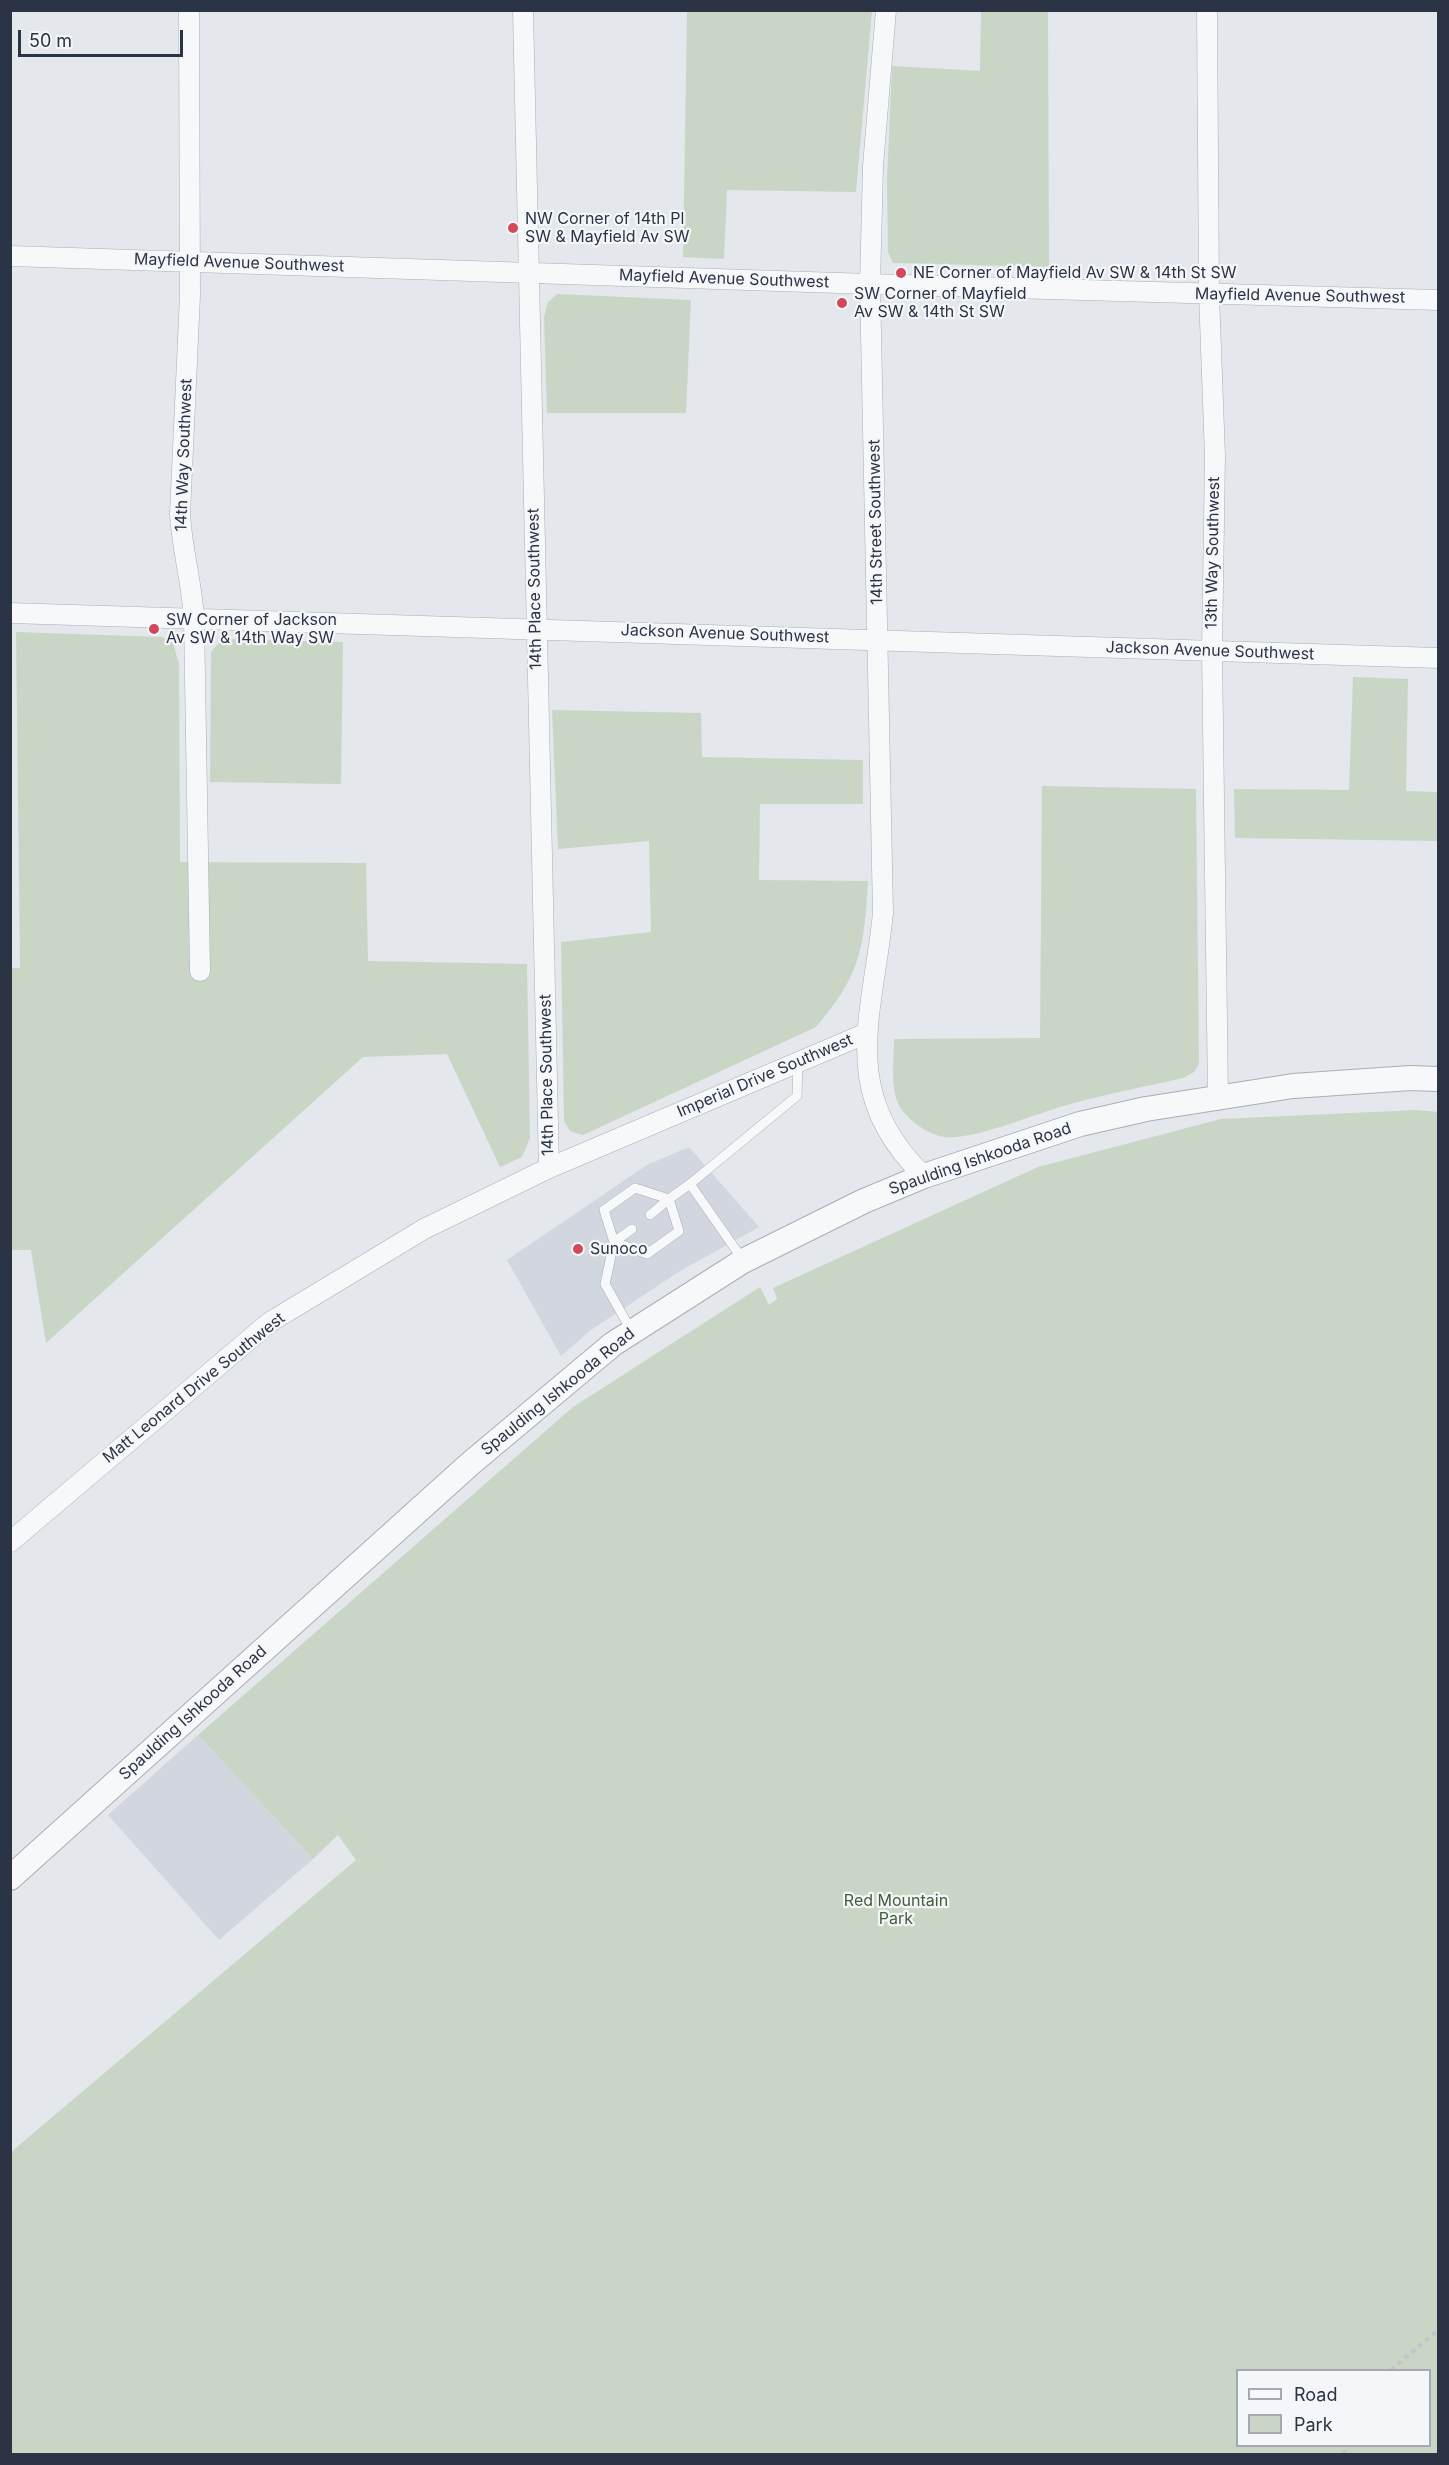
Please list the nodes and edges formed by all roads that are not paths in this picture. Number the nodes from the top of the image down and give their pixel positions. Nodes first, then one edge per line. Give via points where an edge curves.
1 (189, 10) edge
2 (523, 10) edge
3 (886, 10) edge
4 (1207, 10) edge
5 (10, 256) edge
6 (189, 261) junction
7 (529, 273) junction
8 (870, 284) junction
9 (1209, 294) junction
10 (1438, 300) edge
11 (10, 613) edge
12 (194, 619) junction
13 (536, 628) junction
14 (878, 640) junction
15 (1212, 651) junction
16 (1438, 658) edge
17 (200, 971) dead end
18 (867, 1033) junction
19 (798, 1062) junction
20 (1438, 1079) edge
21 (1218, 1096) junction
22 (549, 1168) junction
23 (924, 1176) junction
24 (690, 1184) junction
25 (669, 1199) junction
26 (650, 1215) dead end
27 (632, 1229) dead end
28 (614, 1242) junction
29 (743, 1261) junction
30 (632, 1332) junction
31 (10, 1542) edge
32 (10, 1878) edge

1 - 6 street, 14th Way Southwest
2 - 7 street, 14th Place Southwest
3 - 8 street, 14th Street Southwest via 873,166
4 - 9 street, 13th Way Southwest
5 - 6 street, Mayfield Avenue Southwest
6 - 7 street, Mayfield Avenue Southwest
6 - 12 street, 14th Way Southwest via 180,514
7 - 8 street, Mayfield Avenue Southwest
7 - 13 street, 14th Place Southwest
8 - 9 street, Mayfield Avenue Southwest
8 - 14 street, 14th Street Southwest
9 - 10 street, Mayfield Avenue Southwest
9 - 15 street, 13th Way Southwest via 1215,456
11 - 12 street, Jackson Avenue Southwest
12 - 13 street, Jackson Avenue Southwest
12 - 17 street, 14th Way Southwest
13 - 14 street, Jackson Avenue Southwest
13 - 22 street, 14th Place Southwest
14 - 15 street, Jackson Avenue Southwest
14 - 18 street, 14th Street Southwest via 883,913
15 - 16 street, Jackson Avenue Southwest
15 - 21 street, 13th Way Southwest
18 - 19 street, Imperial Drive Southwest
18 - 23 street, Imperial Drive Southwest via 870,1077 886,1130
19 - 22 street, Imperial Drive Southwest
19 - 24 lane via 797,1096
20 - 21 street, Spaulding Ishkooda Road via 1347,1081
21 - 23 street, Spaulding Ishkooda Road via 1080,1124
22 - 31 street, Matt Leonard Drive Southwest via 424,1229 270,1322
23 - 29 street, Spaulding Ishkooda Road
24 - 25 lane
24 - 29 lane
25 - 26 lane
25 - 28 lane via 679,1231 647,1254
25 - 28 lane via 635,1188 603,1210
27 - 28 lane
28 - 30 lane via 605,1284
29 - 30 street, Spaulding Ishkooda Road
30 - 32 street, Spaulding Ishkooda Road via 471,1463

